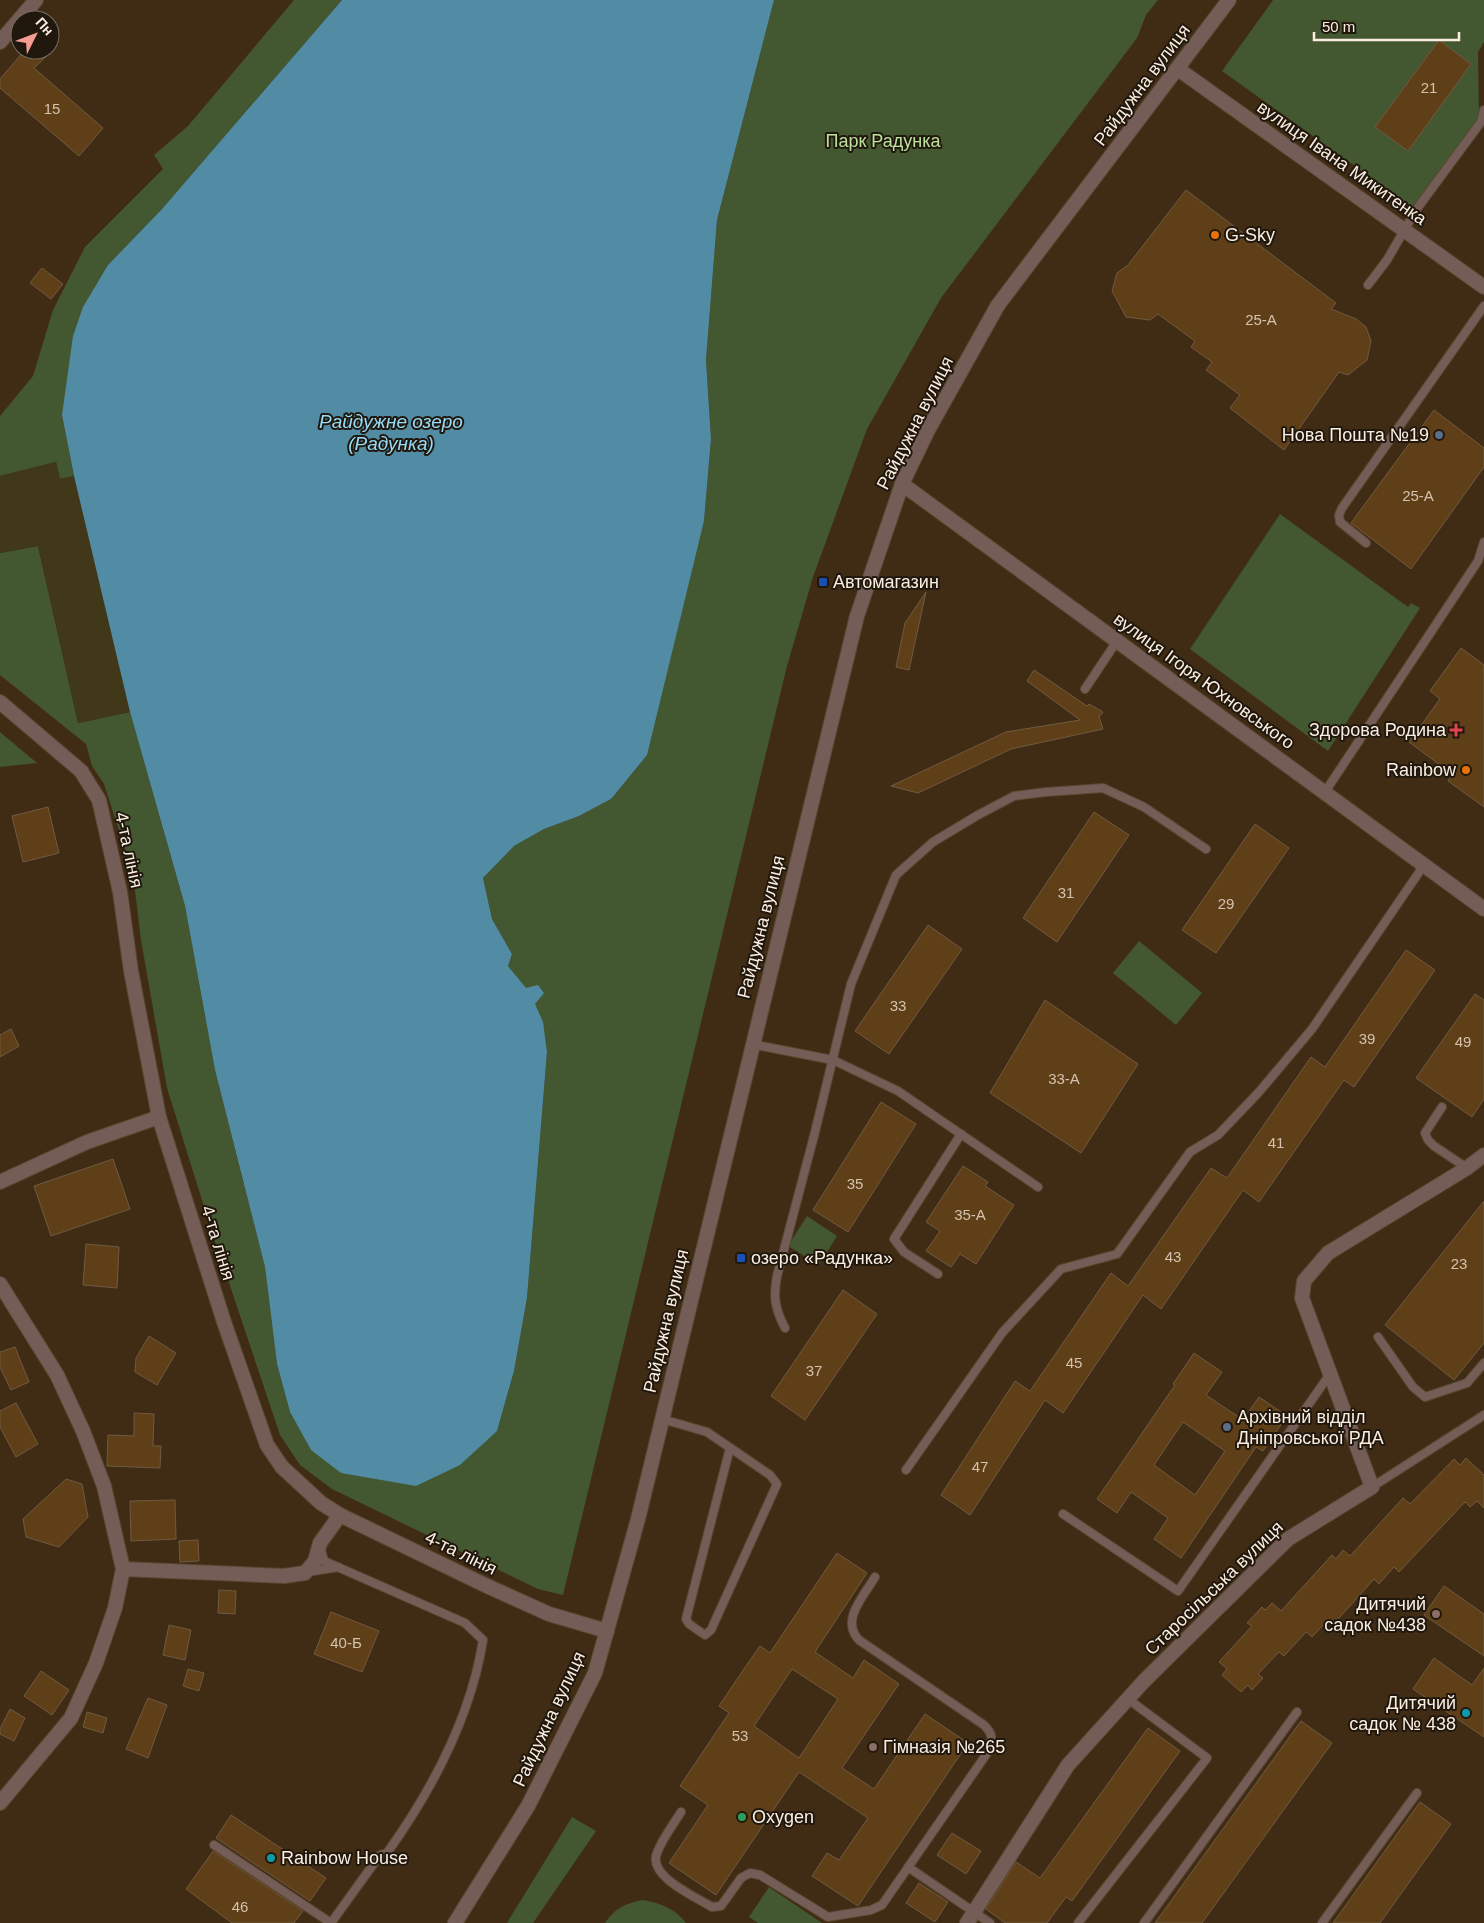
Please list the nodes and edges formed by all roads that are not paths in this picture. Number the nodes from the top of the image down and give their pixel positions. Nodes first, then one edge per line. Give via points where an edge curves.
1 (36, 0) edge
2 (1229, 0) edge
3 (0, 42) edge
4 (1178, 69) junction
5 (1484, 110) edge
6 (1483, 122) edge
7 (1404, 230) junction
8 (1368, 285) dead end
9 (1484, 287) edge
10 (1484, 306) edge
11 (902, 484) junction
12 (1484, 542) edge
13 (1366, 544) dead end
14 (1117, 641) junction
15 (1085, 689) dead end
16 (0, 702) edge
17 (1324, 792) junction
18 (1206, 849) dead end
19 (1424, 865) junction
20 (1484, 909) edge
21 (751, 1044) junction
22 (833, 1060) junction
23 (1442, 1106) dead end
24 (159, 1117) junction
25 (961, 1134) junction
26 (1484, 1155) edge
27 (1467, 1168) junction
28 (0, 1182) edge
29 (1038, 1187) dead end
30 (938, 1274) dead end
31 (0, 1284) edge
32 (785, 1328) dead end
33 (1378, 1337) dead end
34 (1484, 1363) edge
35 (1330, 1374) junction
36 (1484, 1415) edge
37 (662, 1419) junction
38 (730, 1448) junction
39 (906, 1470) dead end
40 (1372, 1487) junction
41 (1063, 1514) dead end
42 (340, 1515) junction
43 (320, 1543) junction
44 (340, 1567) junction
45 (123, 1569) junction
46 (305, 1573) junction
47 (875, 1577) dead end
48 (607, 1631) junction
49 (1128, 1699) junction
50 (1297, 1712) dead end
51 (1417, 1793) dead end
52 (0, 1803) edge
53 (681, 1812) dead end
54 (214, 1845) dead end
55 (908, 1867) junction
56 (970, 1917) edge
57 (1081, 1920) edge
58 (331, 1923) edge
59 (455, 1923) edge
60 (990, 1923) edge
61 (1092, 1923) edge
62 (1144, 1923) edge
63 (1322, 1923) edge

1 - 3 street
2 - 4 street, Райдужна вулиця
4 - 7 street, вулиця Івана Микитенка
4 - 11 street, Райдужна вулиця via 998,305 928,430
5 - 6 lane
6 - 7 lane
7 - 8 lane
7 - 9 street, вулиця Івана Микитенка
10 - 13 lane via 1342,508 1340,522
11 - 14 street, вулиця Ігоря Юхновського
11 - 21 street, Райдужна вулиця via 857,616
12 - 17 lane via 1478,561
14 - 15 lane
14 - 17 street, вулиця Ігоря Юхновського
16 - 24 street, 4-та лінія via 81,770 99,800 120,892 131,971
17 - 19 street, вулиця Ігоря Юхновського
18 - 22 lane via 1144,807 1103,788 1014,796 978,815 933,842 896,874 851,984
19 - 20 street, вулиця Ігоря Юхновського
19 - 39 lane via 1312,1028 1259,1092 1218,1135 1190,1152 1118,1254 1061,1269 1002,1333
21 - 22 lane
21 - 37 street, Райдужна вулиця
22 - 25 lane via 898,1091
22 - 32 lane via 776,1281 776,1310
23 - 27 lane via 1425,1133 1428,1140
24 - 28 street via 87,1142
24 - 42 street, 4-та лінія via 267,1445 282,1467 321,1503
25 - 29 lane
25 - 30 lane via 894,1239 904,1252
26 - 27 street
27 - 35 street via 1328,1254 1304,1281 1302,1298
31 - 45 street via 57,1375 83,1431 104,1486
33 - 34 lane via 1413,1387 1425,1397 1467,1383
35 - 40 street
35 - 41 lane via 1178,1591
36 - 40 lane
37 - 38 lane via 707,1432
37 - 48 street, Райдужна вулиця
38 - 38 lane via 770,1475 777,1484 711,1630 705,1635 686,1619
40 - 49 street, Старосільська вулиця via 1288,1540
42 - 43 street
42 - 48 street, 4-та лінія via 540,1610
43 - 44 lane via 324,1561
43 - 46 street via 315,1561
44 - 46 lane
44 - 58 lane via 465,1623 483,1640 479,1666 460,1722 428,1788 387,1853 380,1855
45 - 46 street via 275,1576
45 - 52 street via 115,1608 96,1663 71,1718
47 - 55 lane via 854,1612 850,1622 852,1632 859,1640 984,1725 992,1739 990,1749
48 - 59 street, Райдужна вулиця via 594,1673 528,1806
49 - 56 street, Старосільська вулиця via 1068,1765
49 - 57 lane via 1207,1758
50 - 62 lane
51 - 63 lane
53 - 55 lane via 656,1854 657,1868 666,1878 712,1907 721,1906 741,1878 755,1873 822,1914 839,1917 882,1905
54 - 58 lane
55 - 56 lane
56 - 60 lane
57 - 61 lane

